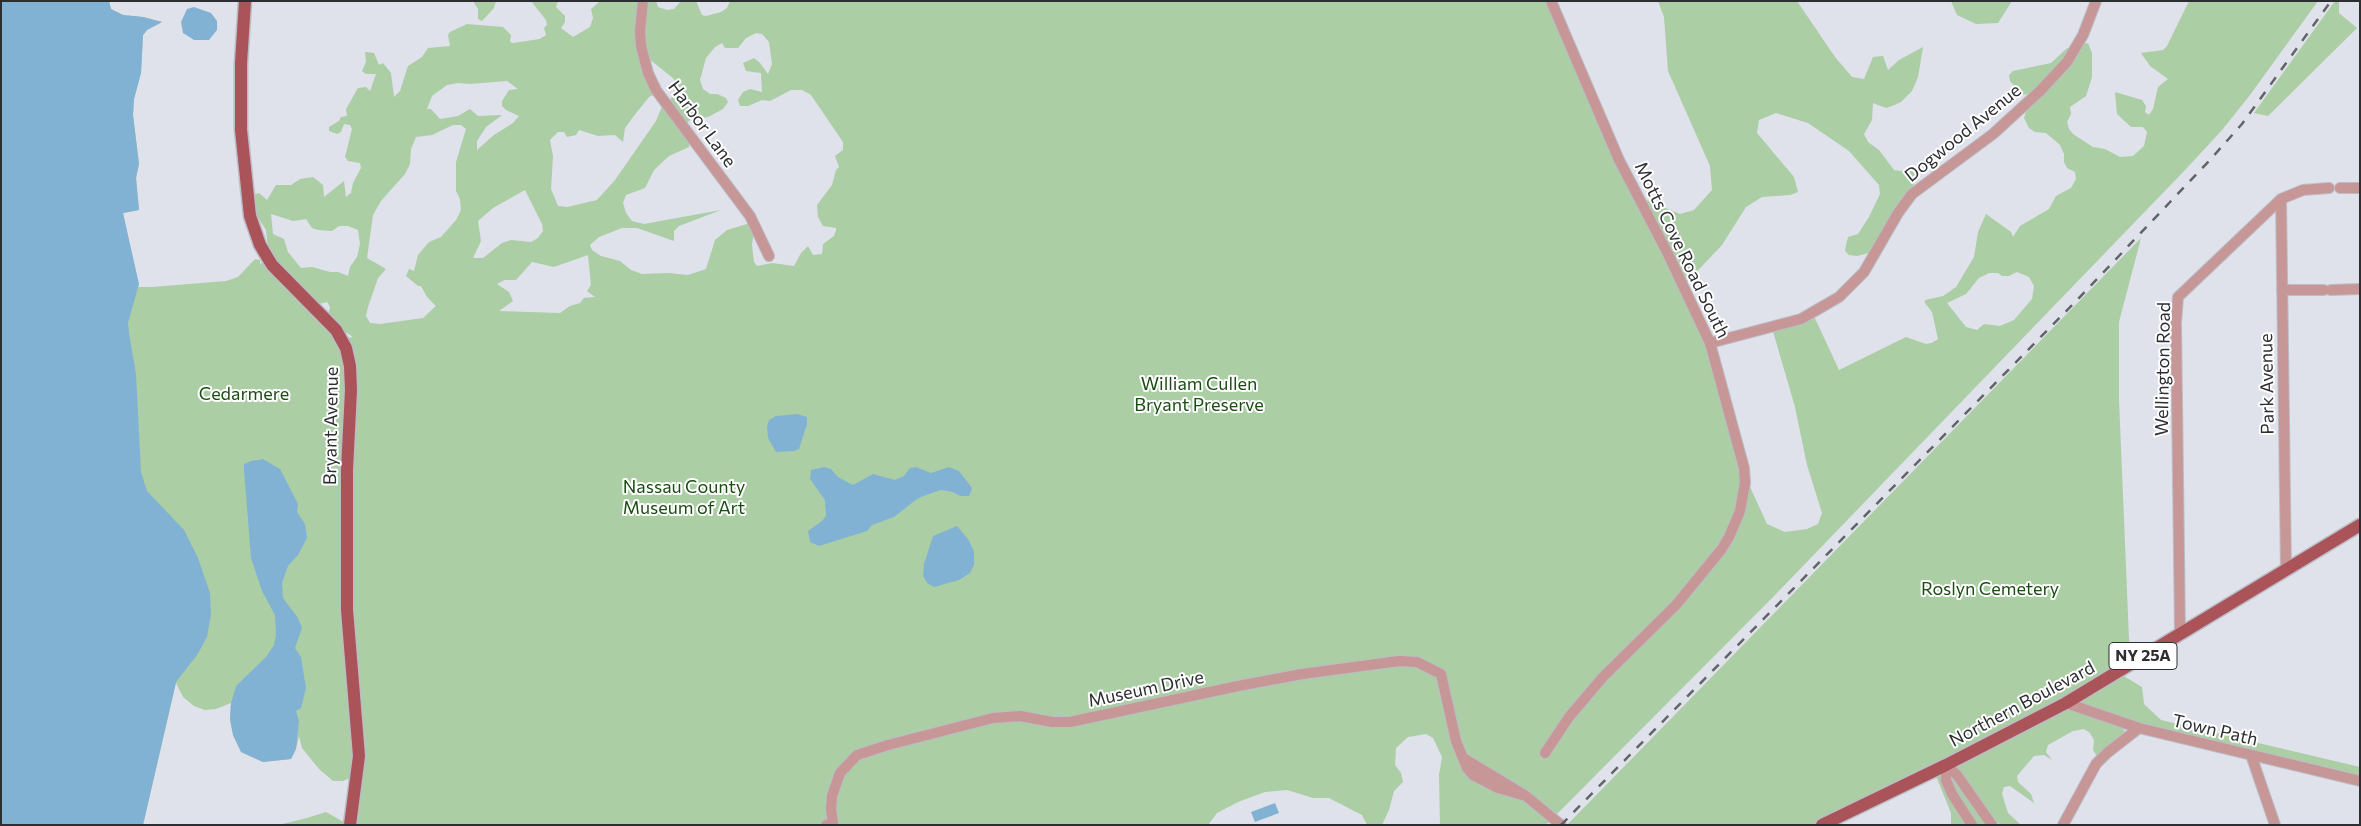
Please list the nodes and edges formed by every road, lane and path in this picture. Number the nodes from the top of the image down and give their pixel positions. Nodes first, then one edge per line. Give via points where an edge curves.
1 (246, 1) edge
2 (643, 1) edge
3 (1551, 1) edge
4 (2096, 1) edge
5 (2360, 188) edge
6 (2281, 199) junction
7 (769, 256) dead end
8 (2360, 289) edge
9 (2282, 290) junction
10 (1710, 343) junction
11 (2360, 525) edge
12 (2286, 570) junction
13 (2180, 633) junction
14 (2066, 703) junction
15 (2139, 728) junction
16 (1545, 753) dead end
17 (2251, 755) junction
18 (1946, 765) junction
19 (2360, 780) edge
20 (350, 825) edge
21 (826, 825) edge
22 (1561, 825) edge
23 (1822, 825) edge
24 (1972, 825) edge
25 (1992, 825) edge
26 (2063, 825) edge
27 (2276, 825) edge

1 - 20 main road, Bryant Avenue via 241,63 241,130 250,216 260,245 272,265 336,330 346,348 350,366 347,610 358,756
2 - 7 street, Harbor Lane via 641,46 656,90 750,216
3 - 10 street, Motts Cove Road South via 1619,160 1698,313
4 - 10 street, Dogwood Avenue via 2083,35 2066,62 2040,92 1993,134 1912,194 1864,272 1844,292 1801,319
5 - 6 street, Wellington Road via 2303,190
6 - 9 street, Park Avenue
6 - 13 street, Wellington Road via 2185,289 2178,300
8 - 9 street
9 - 12 street, Park Avenue
10 - 16 street, Motts Cove Road South via 1744,468 1740,511 1721,550 1676,604 1603,677
11 - 12 main road, Northern Boulevard / NY 25A
12 - 13 main road, Northern Boulevard / NY 25A
13 - 14 main road, Northern Boulevard / NY 25A
14 - 15 street, Town Path
14 - 18 main road, Northern Boulevard / NY 25A
15 - 17 street, Town Path
15 - 26 street via 2096,764
17 - 19 street, Town Path
17 - 27 street
18 - 23 main road, Northern Boulevard / NY 25A
18 - 24 street via 1946,780 1952,794
18 - 25 street via 1957,775
21 - 22 street, Museum Drive via 833,823 832,796 840,773 857,755 888,744 993,718 1020,716 1070,722 1275,679 1399,661 1416,662 1441,674 1462,757 1526,796

